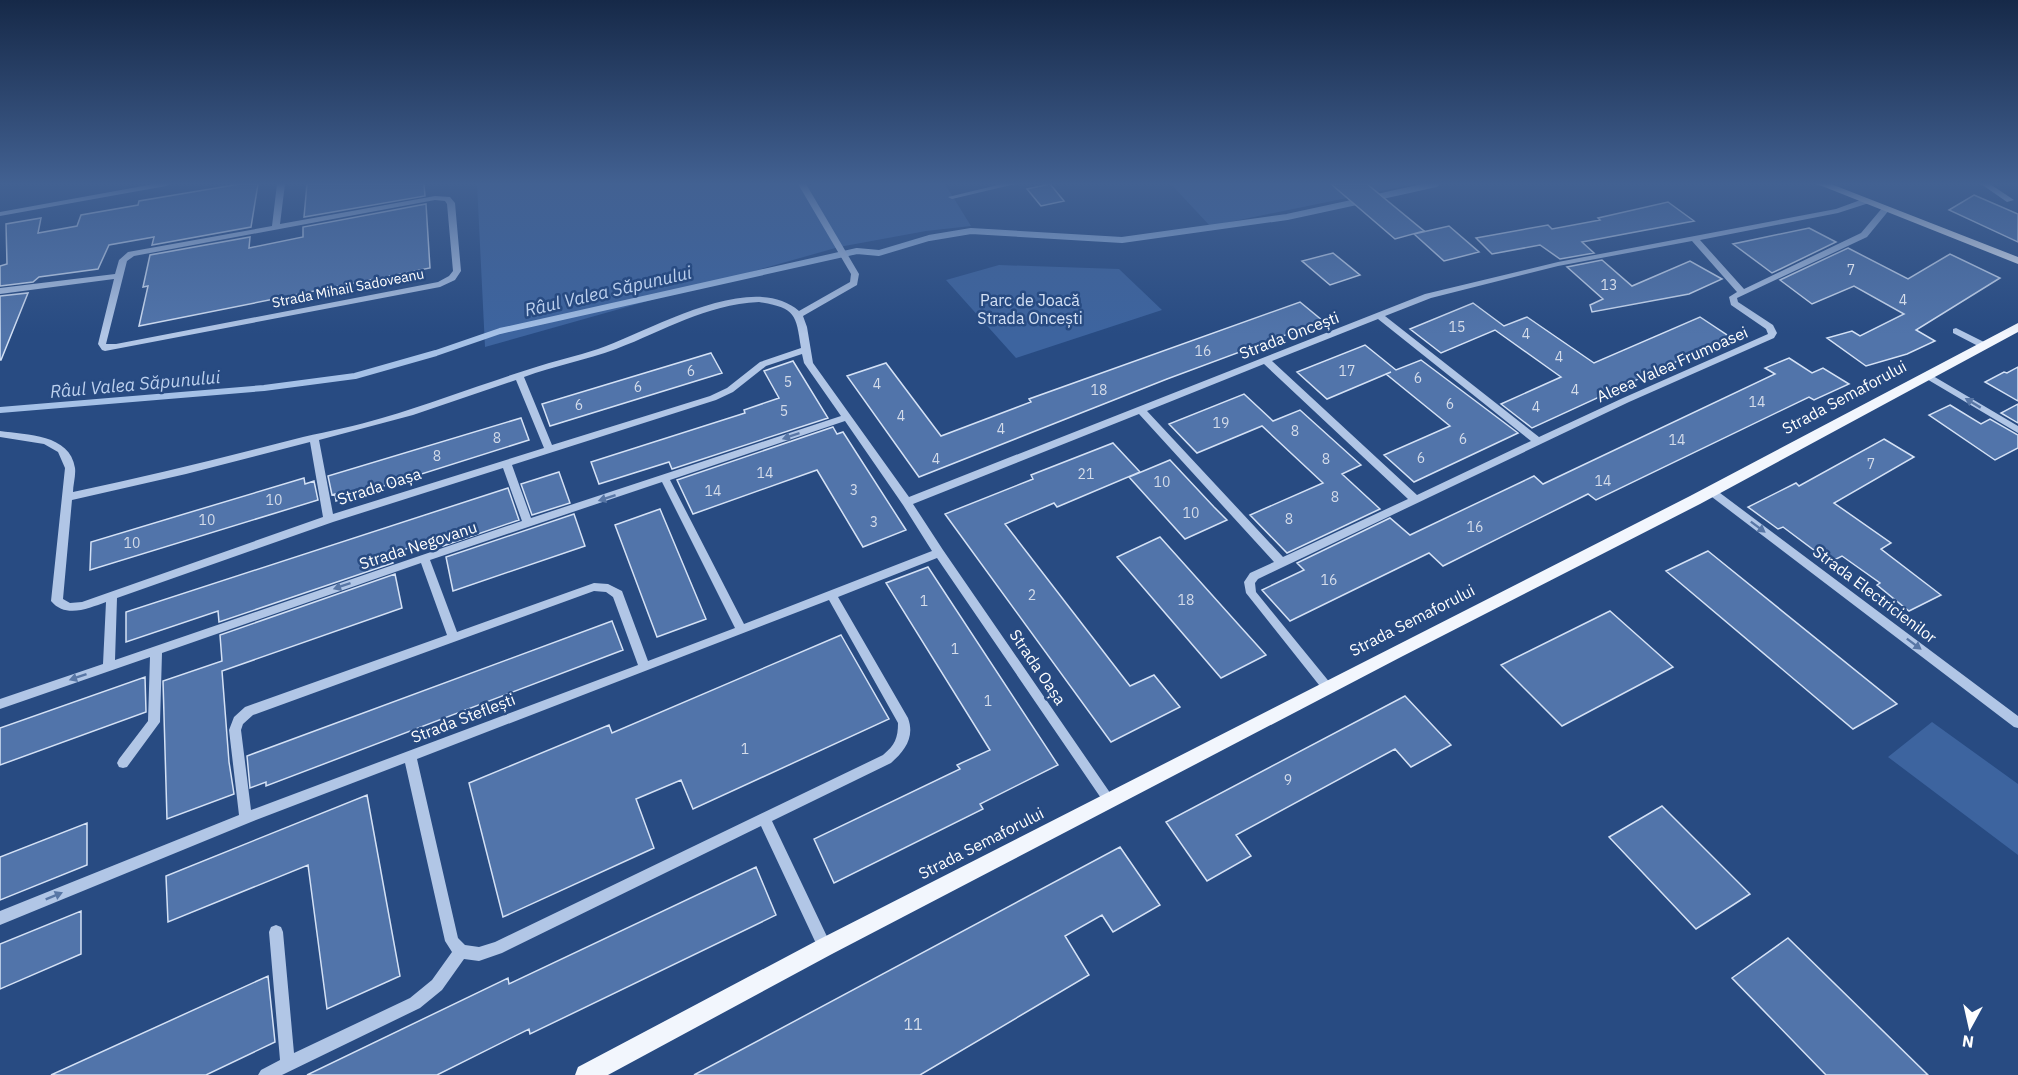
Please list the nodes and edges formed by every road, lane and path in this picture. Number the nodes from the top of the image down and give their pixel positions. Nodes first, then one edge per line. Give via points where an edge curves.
1 (234, 234) edge
2 (454, 234) edge
3 (831, 234) edge
4 (1720, 234) edge
5 (1865, 234) edge
6 (1951, 234) edge
7 (1954, 234) edge
8 (1695, 239) junction
9 (2018, 256) edge
10 (2018, 261) edge
11 (119, 276) junction
12 (0, 291) edge
13 (1743, 293) junction
14 (799, 315) junction
15 (1380, 316) junction
16 (2018, 327) edge
17 (1956, 331) dead end
18 (1983, 345) junction
19 (804, 350) junction
20 (1264, 360) junction
21 (519, 376) junction
22 (1928, 376) junction
23 (1140, 410) junction
24 (847, 417) junction
25 (2018, 430) edge
26 (0, 435) edge
27 (314, 438) junction
28 (1538, 442) junction
29 (549, 449) junction
30 (506, 463) junction
31 (665, 479) junction
32 (1712, 491) junction
33 (67, 497) junction
34 (1415, 500) junction
35 (907, 502) junction
36 (329, 519) junction
37 (528, 524) junction
38 (939, 553) junction
39 (424, 558) junction
40 (1281, 562) junction
41 (832, 595) junction
42 (112, 597) junction
43 (741, 629) junction
44 (453, 637) junction
45 (156, 649) junction
46 (109, 666) junction
47 (645, 667) junction
48 (1327, 687) junction
49 (0, 704) edge
50 (2018, 723) edge
51 (410, 756) junction
52 (123, 764) dead end
53 (1109, 800) junction
54 (246, 818) junction
55 (764, 819) junction
56 (0, 918) edge
57 (276, 932) dead end
58 (825, 947) junction
59 (461, 952) junction
60 (288, 1064) junction
61 (266, 1075) edge
62 (586, 1075) edge

1 - 11 street, Strada Mihail Sadoveanu via 131,254 123,260
2 - 11 street, Strada Mihail Sadoveanu via 457,271 440,284 105,348 102,344
3 - 14 street via 855,274 854,283
4 - 8 street, Strada Oncești
5 - 13 street
6 - 10 main road
7 - 9 main road
8 - 13 street
8 - 15 street, Strada Oncești via 1508,275 1428,296
11 - 12 street
13 - 28 street, Aleea Valea Frumoasei via 1733,297 1734,303 1770,327 1771,336
14 - 19 street
14 - 21 street via 793,308 767,300 736,302 687,314 613,347
15 - 20 street, Strada Oncești
15 - 28 street
16 - 18 main road, Strada Semaforului
17 - 18 street
18 - 22 main road, Strada Semaforului
19 - 24 street, Strada Oașa
19 - 29 street, Strada Oașa via 763,364 713,398
20 - 23 street, Strada Oncești
20 - 34 street
21 - 27 street via 390,419
21 - 29 street
25 -> 22 street
22 - 32 main road, Strada Semaforului
23 - 35 street, Strada Oncești
23 - 40 street
24 -> 31 street, Strada Negovanu
24 - 35 street, Strada Oașa
26 - 33 street via 46,441 62,450 70,468
27 - 33 street via 172,476
27 - 36 street
28 - 34 street, Aleea Valea Frumoasei
29 - 30 street, Strada Oașa
30 - 36 street, Strada Oașa
30 - 37 street
31 -> 37 street, Strada Negovanu
31 - 43 street
32 - 48 main road, Strada Semaforului
32 -> 50 street, Strada Electricienilor
33 - 42 street, Strada Oașa via 57,601 69,607
34 - 40 street, Aleea Valea Frumoasei
35 - 38 street, Strada Oașa
36 - 42 street, Strada Oașa
37 - 39 street, Strada Negovanu
38 - 41 street, Strada Steflești
38 - 53 street, Strada Oașa
39 - 44 street
39 -> 45 street, Strada Negovanu
40 - 48 street, Aleea Valea Frumoasei via 1254,576 1249,582 1251,593
41 - 43 street, Strada Steflești
41 - 55 street via 904,722 903,742 887,759
42 - 46 street
43 - 47 street, Strada Steflești
44 - 47 street via 594,587 608,588 618,594
44 - 54 street via 249,711 235,730
45 - 46 street, Strada Negovanu
45 - 52 street via 154,722
46 -> 49 street, Strada Negovanu
47 - 51 street, Strada Steflești
48 - 53 main road, Strada Semaforului
51 - 54 street, Strada Steflești
51 - 59 street via 452,941
53 - 58 main road, Strada Semaforului
56 -> 54 street, Strada Steflești
55 - 58 street
55 - 59 street via 497,948 479,954
57 - 60 street
58 - 62 main road, Strada Semaforului
59 - 60 street via 437,985 415,1003
60 - 61 street

